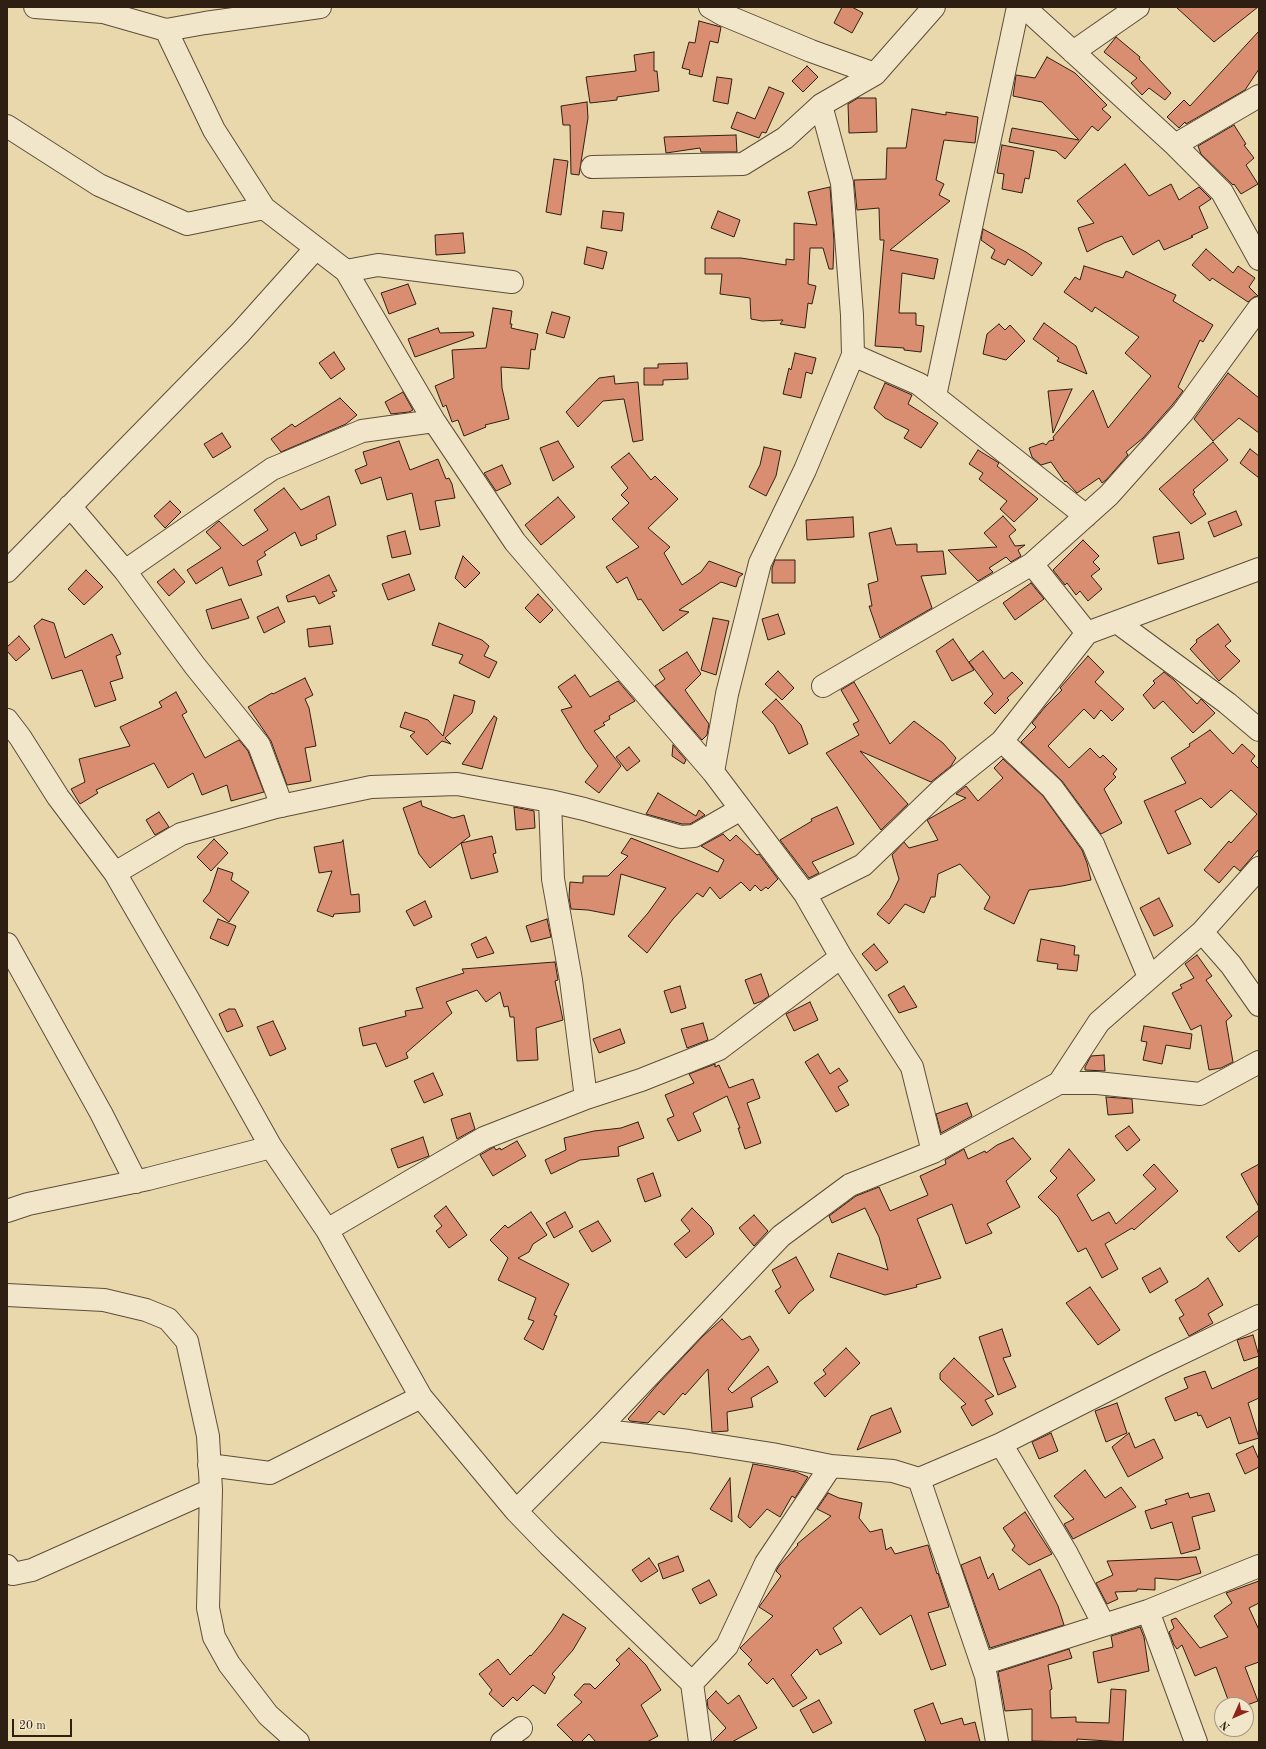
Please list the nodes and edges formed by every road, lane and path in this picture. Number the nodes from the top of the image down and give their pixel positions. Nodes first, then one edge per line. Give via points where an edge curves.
1 (35, 7) edge
2 (320, 7) edge
3 (710, 7) edge
4 (934, 7) edge
5 (1018, 7) edge
6 (1024, 7) edge
7 (1138, 7) edge
8 (249, 12) edge
9 (166, 30) junction
10 (1073, 52) junction
11 (875, 74) junction
12 (1259, 96) edge
13 (821, 105) junction
14 (7, 126) edge
15 (1175, 145) junction
16 (592, 167) dead end
17 (264, 208) junction
18 (316, 248) junction
19 (1259, 259) edge
20 (346, 271) junction
21 (512, 282) dead end
22 (1259, 308) edge
23 (853, 355) junction
24 (935, 396) junction
25 (434, 421) junction
26 (70, 506) junction
27 (1086, 516) junction
28 (1032, 564) junction
29 (1259, 569) edge
30 (7, 571) edge
31 (125, 571) junction
32 (1117, 622) junction
33 (1087, 633) junction
34 (823, 686) dead end
35 (7, 720) edge
36 (1259, 730) edge
37 (1002, 741) junction
38 (713, 772) junction
39 (550, 801) junction
40 (282, 806) junction
41 (741, 809) junction
42 (1259, 868) edge
43 (115, 873) junction
44 (805, 894) junction
45 (1202, 932) junction
46 (7, 944) edge
47 (841, 957) junction
48 (1150, 977) junction
49 (1259, 1005) edge
50 (1259, 1062) edge
51 (1059, 1083) junction
52 (586, 1098) junction
53 (271, 1147) junction
54 (933, 1152) junction
55 (136, 1182) junction
56 (7, 1211) edge
57 (326, 1230) junction
58 (7, 1295) edge
59 (1259, 1316) edge
60 (421, 1397) junction
61 (598, 1430) junction
62 (1001, 1444) junction
63 (209, 1465) junction
64 (831, 1466) junction
65 (919, 1479) junction
66 (211, 1490) junction
67 (516, 1511) junction
68 (1259, 1566) edge
69 (9, 1573) edge
70 (1148, 1610) junction
71 (1104, 1625) junction
72 (982, 1664) junction
73 (692, 1683) junction
74 (521, 1728) dead end
75 (298, 1742) edge
76 (502, 1742) edge
77 (700, 1742) edge
78 (997, 1742) edge
79 (1196, 1742) edge

1 - 9 street via 103,12
2 - 8 street
3 - 11 street via 810,51
4 - 11 street
5 - 24 street
6 - 10 street
7 - 10 street
8 - 9 street
9 - 17 street via 214,130
10 - 15 street
11 - 13 street
12 - 15 street
13 - 16 street via 785,138 743,164
13 - 23 street via 842,183
14 - 17 street via 99,185 187,224
15 - 19 street via 1222,192
17 - 18 street
18 - 20 street
18 - 26 street via 240,333
20 - 21 street via 378,266
20 - 25 street
22 - 27 street via 1183,412
23 - 24 street via 919,384
23 - 38 street via 805,470 760,563 727,694
24 - 27 street
25 - 31 street via 362,431 272,469
25 - 38 street via 514,542
26 - 30 street
26 - 31 street
27 - 28 street
28 - 33 street
28 - 34 street
29 - 32 street
31 - 40 street via 195,666 259,745
32 - 33 street
32 - 36 street via 1227,703
33 - 37 street
35 - 43 street via 58,797
37 - 44 street via 942,789 863,865
37 - 48 street via 1052,788 1093,844
38 - 41 street
39 - 40 street via 457,784 371,787
39 - 41 street via 681,837 694,836
39 - 52 street via 553,879 571,980
40 - 43 street via 181,834
41 - 44 street
42 - 45 street
43 - 53 street
44 - 47 street
45 - 48 street
45 - 49 street via 1231,965
46 - 55 street via 101,1113
47 - 52 street via 719,1049 641,1080
47 - 54 street via 912,1067
48 - 51 street via 1099,1022
50 - 51 street via 1200,1094 1097,1083
51 - 54 street
52 - 57 street via 484,1138
53 - 55 street
53 - 57 street
54 - 61 street via 850,1185 781,1236
55 - 56 street via 28,1204
57 - 60 street
58 - 63 street via 104,1300 146,1310 168,1320 187,1341 208,1436
59 - 62 street
60 - 63 street via 270,1473
60 - 67 street
61 - 64 street via 689,1441
61 - 67 street
62 - 65 street
62 - 71 street via 1067,1554
63 - 66 street
64 - 65 street via 893,1471
64 - 73 street via 766,1563 727,1646
65 - 72 street
66 - 69 street via 32,1570
66 - 75 street via 208,1608 214,1637 229,1664 268,1715
67 - 73 street
68 - 70 street
70 - 71 street
70 - 79 street
71 - 72 street
72 - 78 street
73 - 77 street
74 - 76 street

